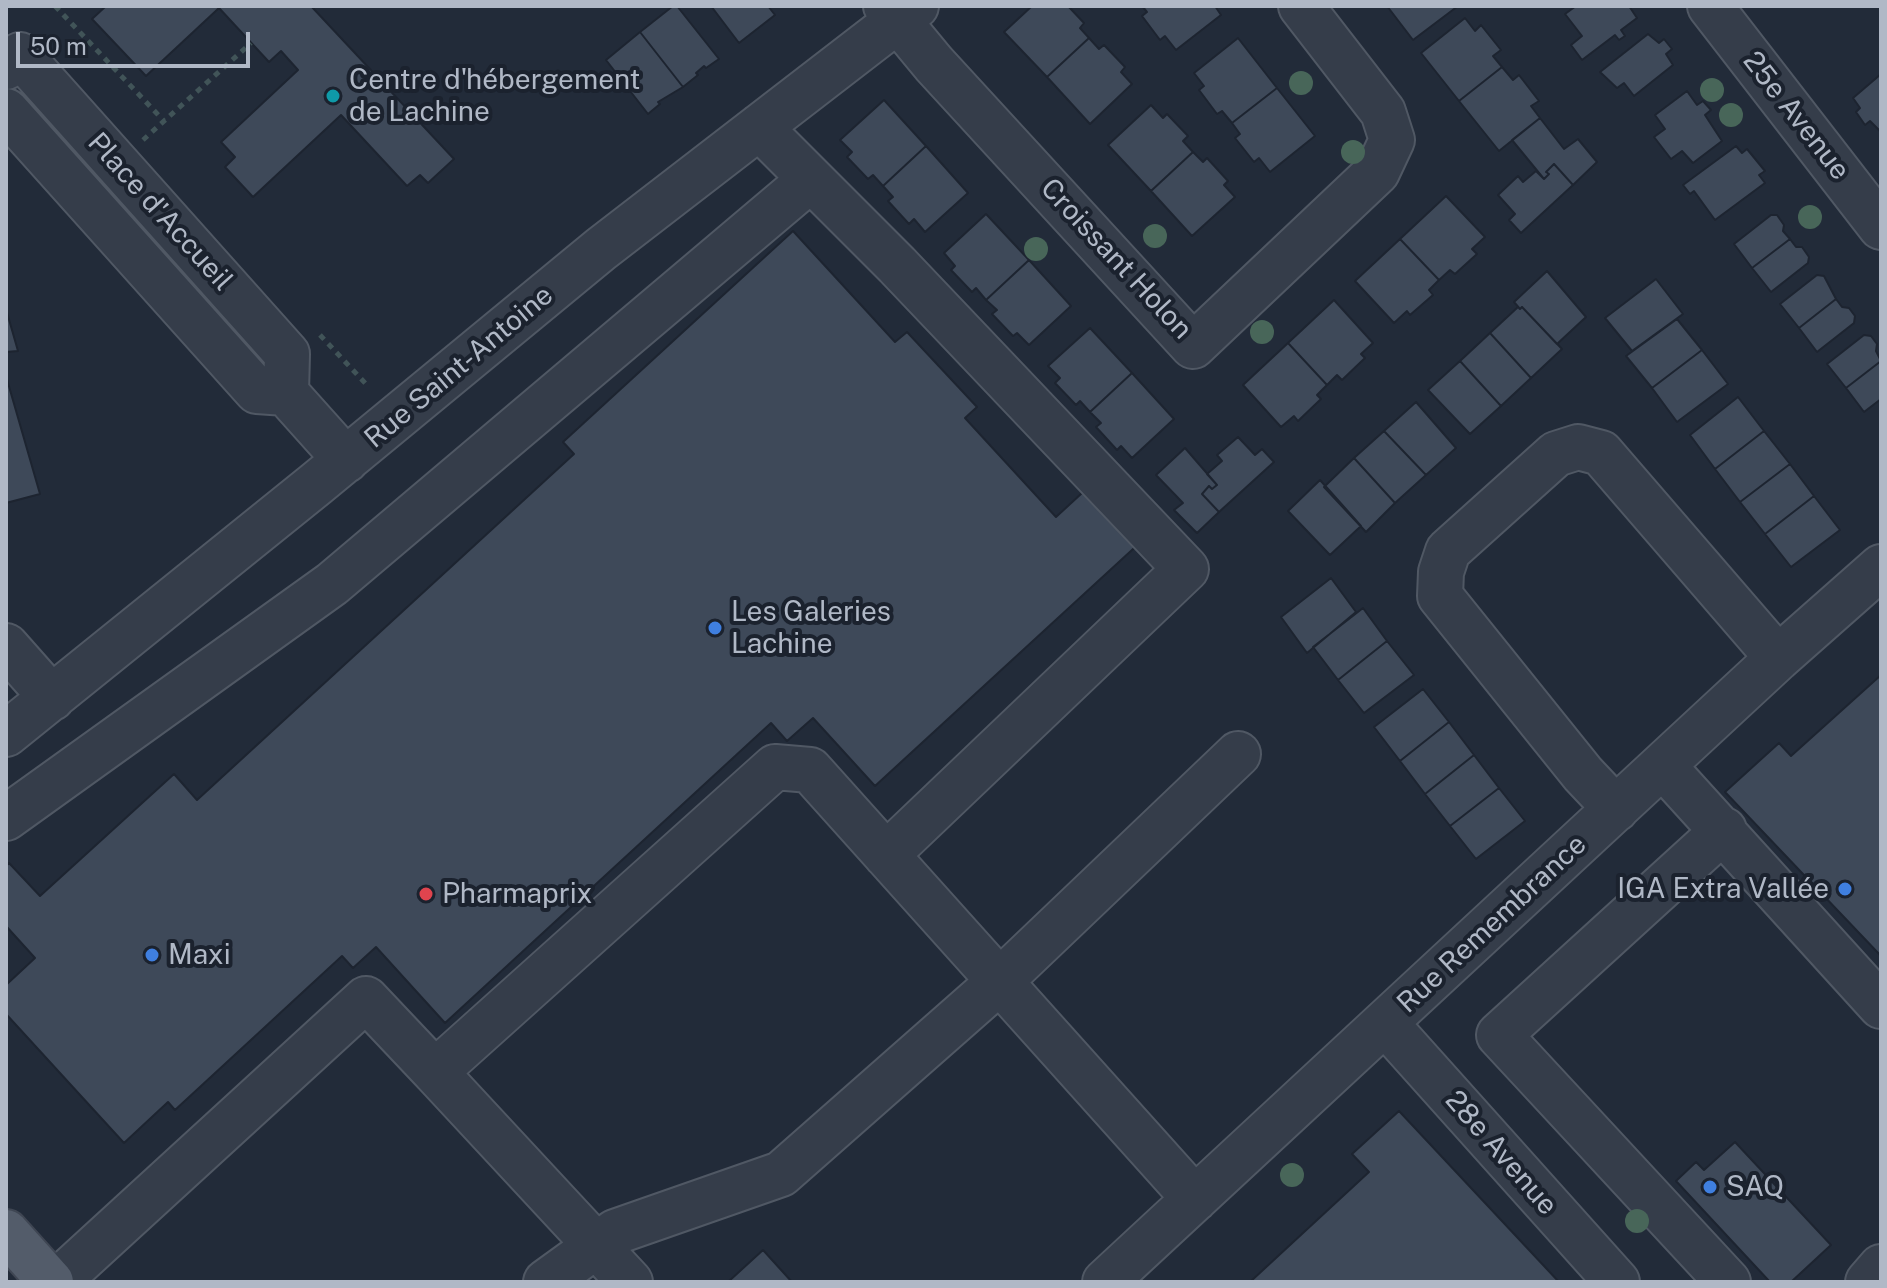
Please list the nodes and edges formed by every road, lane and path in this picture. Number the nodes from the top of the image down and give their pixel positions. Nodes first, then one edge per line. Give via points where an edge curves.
1 (55, 6) edge
2 (1301, 6) edge
3 (1710, 6) edge
4 (900, 11) edge
5 (251, 43) dead end
6 (6, 67) edge
7 (6, 111) edge
8 (164, 121) junction
9 (759, 127) junction
10 (141, 142) dead end
11 (811, 179) junction
12 (1881, 227) edge
13 (312, 327) dead end
14 (366, 384) dead end
15 (286, 393) junction
16 (346, 460) junction
17 (1881, 567) edge
18 (6, 646) edge
19 (1778, 658) junction
20 (52, 698) junction
21 (6, 734) edge
22 (1238, 754) dead end
23 (1663, 766) junction
24 (1616, 809) junction
25 (6, 818) edge
26 (1724, 830) junction
27 (886, 855) junction
28 (999, 982) junction
29 (1881, 1006) edge
30 (1385, 1023) junction
31 (435, 1072) junction
32 (1195, 1199) junction
33 (6, 1232) edge
34 (596, 1245) junction
35 (1881, 1267) edge
36 (51, 1282) edge
37 (57, 1282) edge
38 (546, 1282) edge
39 (630, 1282) edge
40 (1105, 1282) edge
41 (1617, 1282) edge
42 (1728, 1282) edge
43 (1868, 1282) edge

1 - 8 path
2 - 4 street, Croissant Holon via 1383,112 1392,140 1377,172 1193,346 934,64
3 - 12 street, 25e Avenue
4 - 9 street, Rue Saint-Antoine
5 - 8 path
6 - 15 street, Place d'Accueil via 20,55 287,354
7 - 15 street, Place d'Accueil via 257,391
8 - 10 path
9 - 11 street
9 - 16 street, Rue Saint-Antoine via 601,249
11 - 25 street via 332,584
11 - 27 street via 1186,569
13 - 14 path
15 - 16 street
16 - 20 street, Rue Saint-Antoine
17 - 19 street, Rue Remembrance
18 - 20 street
19 - 23 street, Rue Remembrance
19 - 24 street via 1601,453 1578,447 1556,454 1448,551 1440,596
20 - 21 street, Rue Saint-Antoine
22 - 28 street
23 - 24 street, Rue Remembrance
23 - 26 street
24 - 30 street, Rue Remembrance
26 - 29 street
26 - 42 street via 1499,1035
27 - 28 street
27 - 31 street via 810,770 775,767
28 - 32 street
28 - 34 street via 781,1174 615,1232
30 - 32 street, Rue Remembrance
30 - 41 street, 28e Avenue
31 - 34 street
31 - 37 street via 366,999
32 - 40 street, Rue Remembrance
33 - 36 main road
34 - 38 street
34 - 39 street
35 - 43 street

